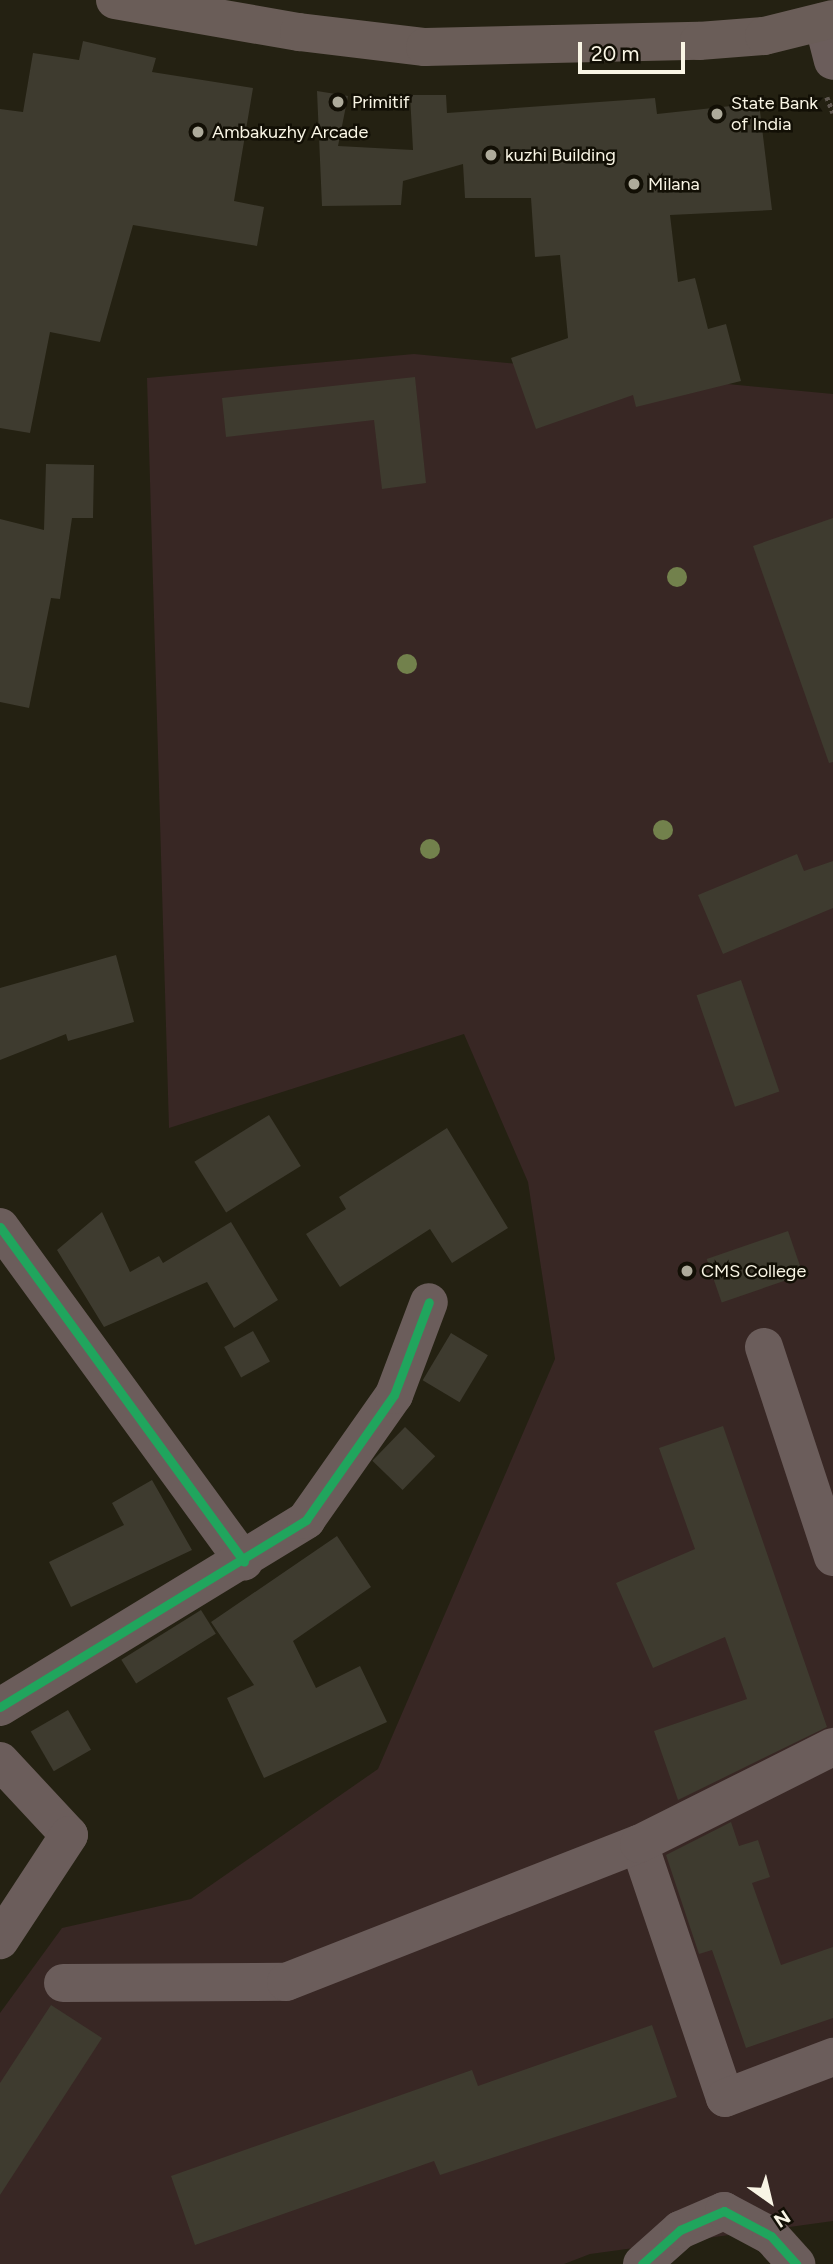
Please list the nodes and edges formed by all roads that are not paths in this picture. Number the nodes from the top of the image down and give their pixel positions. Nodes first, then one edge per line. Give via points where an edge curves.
1 (115, 0) edge
2 (828, 21) edge
3 (833, 61) edge
4 (0, 1227) edge
5 (429, 1302) dead end
6 (764, 1347) dead end
7 (833, 1557) edge
8 (244, 1561) junction
9 (0, 1707) edge
10 (833, 1747) edge
11 (0, 1760) edge
12 (639, 1844) junction
13 (0, 1940) edge
14 (63, 1983) dead end
15 (833, 2057) edge
16 (642, 2264) edge
17 (796, 2264) edge

1 - 2 main road via 299,32 425,47 699,41 764,36
2 - 3 street
4 - 8 street
5 - 8 street via 394,1395 306,1520
6 - 7 street
8 - 9 street
10 - 12 street
11 - 13 street via 69,1835
12 - 14 street via 286,1982
12 - 15 street via 725,2098
16 - 17 street via 680,2230 724,2211 771,2236

